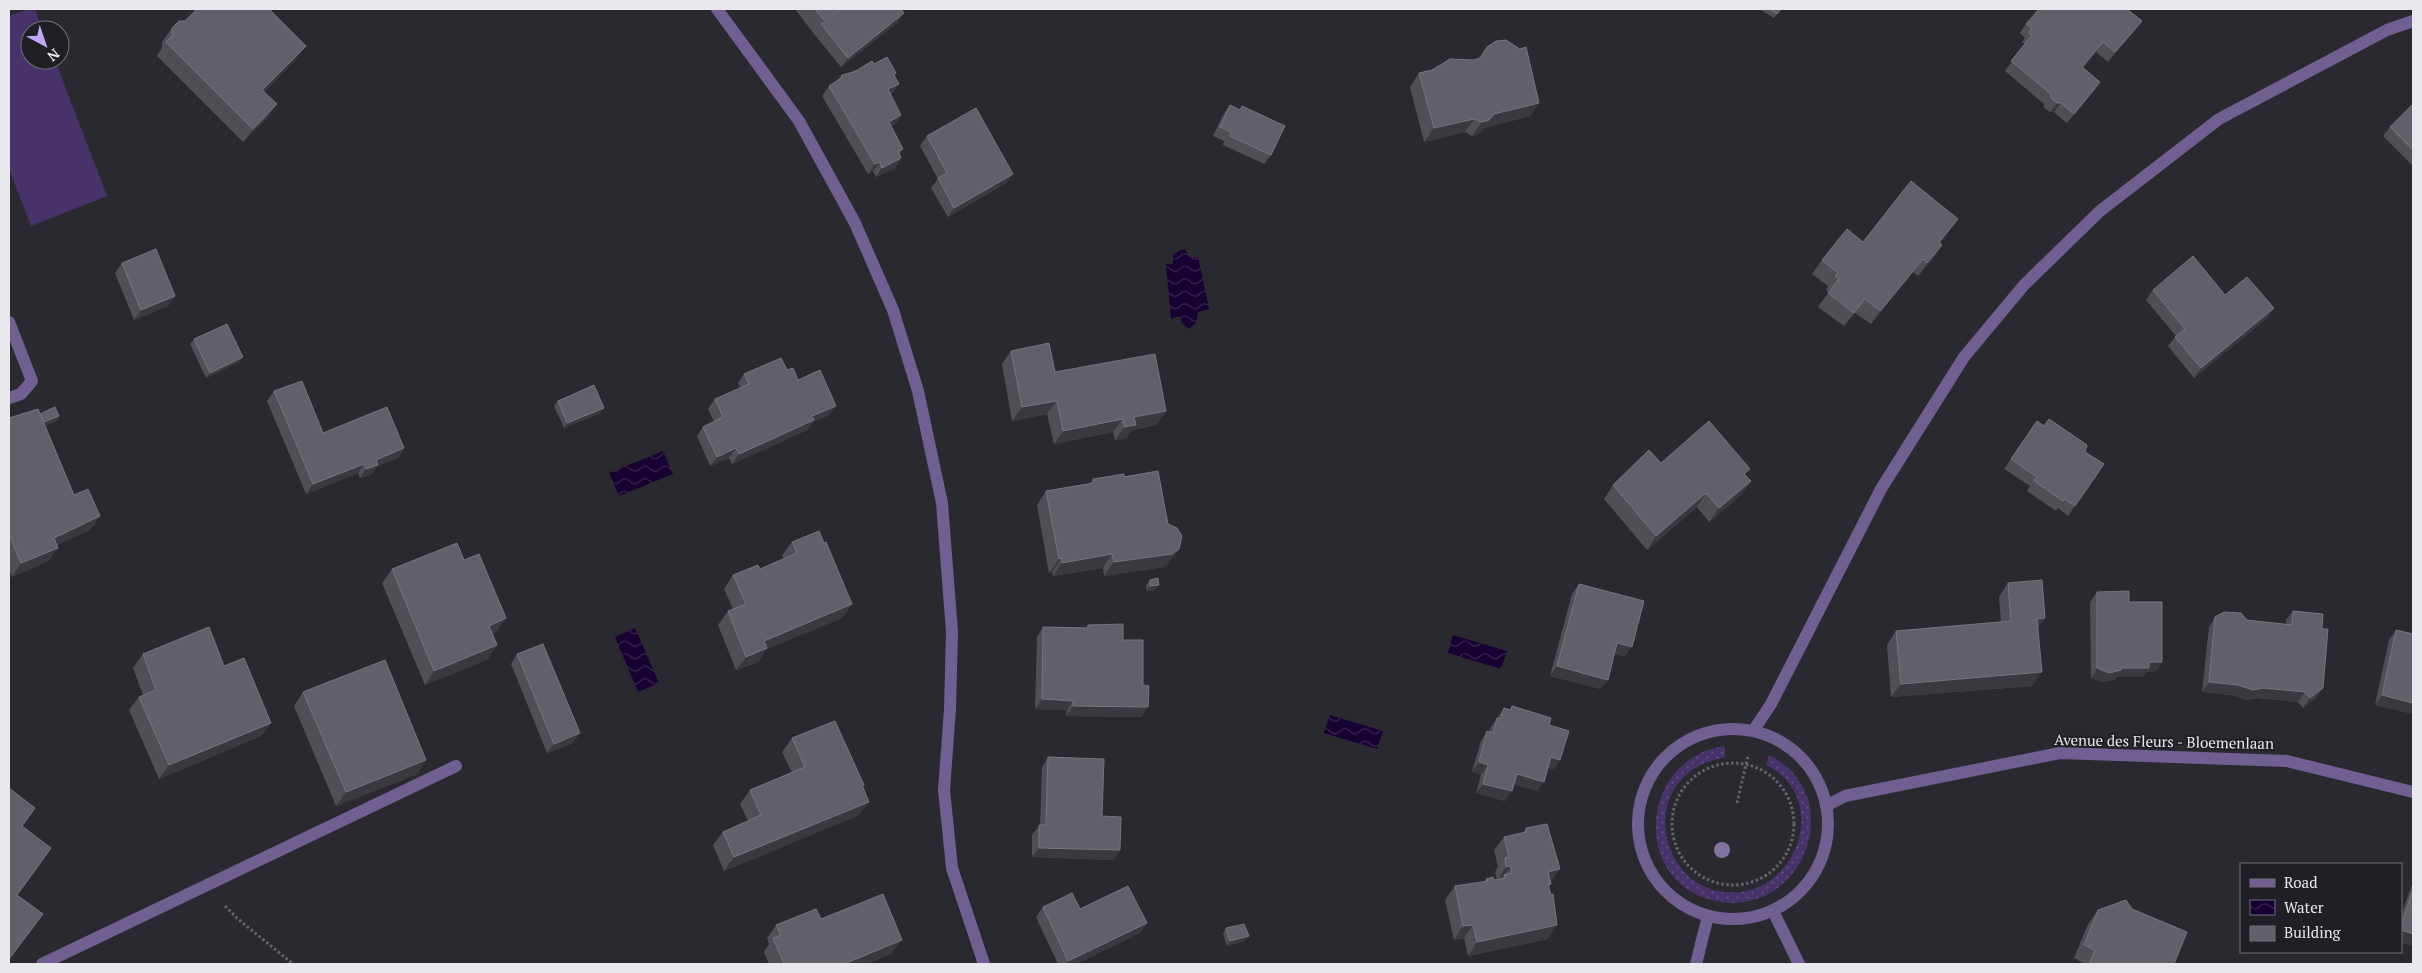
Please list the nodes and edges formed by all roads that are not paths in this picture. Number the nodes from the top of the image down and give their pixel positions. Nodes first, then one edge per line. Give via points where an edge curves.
1 (717, 9) edge
2 (2413, 21) edge
3 (9, 322) edge
4 (9, 398) edge
5 (1753, 731) junction
6 (456, 766) dead end
7 (2413, 792) edge
8 (1826, 806) junction
9 (1773, 910) junction
10 (1708, 916) junction
11 (42, 964) edge
12 (984, 964) edge
13 (1696, 964) edge
14 (1799, 964) edge

1 - 12 street via 799,121 855,223 893,310 918,391 942,503 952,632 944,790 952,868
2 - 5 street via 2387,30 2219,119 2100,211 2024,285 1964,357 1881,489 1771,704
3 - 4 street via 32,381 20,394
5 - 8 street via 1774,738 1793,750 1820,785
5 - 10 street via 1711,731 1674,749 1647,782 1640,802 1639,844 1646,864 1671,897
6 - 11 street
7 - 8 street, Avenue des Fleurs - Bloemenlaan via 2287,761 2060,753 1844,796
8 - 9 street via 1828,827 1818,868 1801,890
9 - 10 street via 1741,919
9 - 14 street
10 - 13 street

